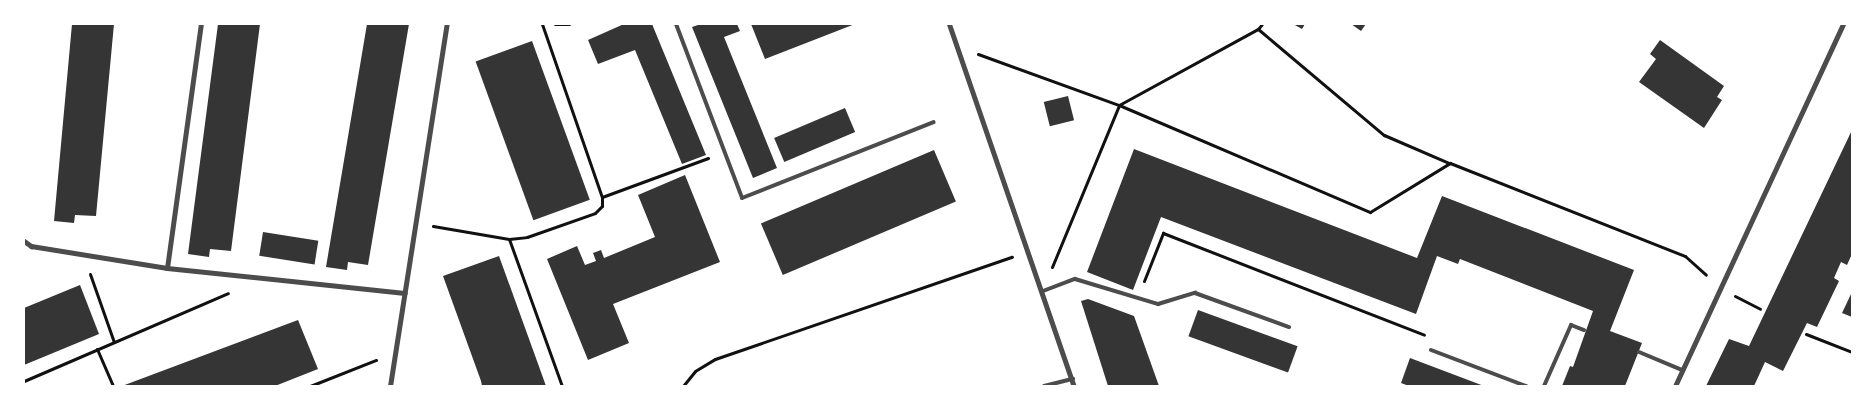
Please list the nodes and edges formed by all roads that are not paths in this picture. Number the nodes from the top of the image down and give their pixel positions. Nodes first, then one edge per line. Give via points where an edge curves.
1 (201, 24) edge
2 (447, 24) edge
3 (676, 24) edge
4 (949, 24) edge
5 (1843, 24) edge
6 (934, 122) dead end
7 (24, 241) edge
8 (31, 246) junction
9 (24, 247) edge
10 (167, 268) junction
11 (1043, 291) junction
12 (405, 293) junction
13 (1289, 327) dead end
14 (1584, 330) dead end
15 (1431, 350) road end
16 (1639, 352) dead end
17 (1682, 370) junction
18 (1073, 379) junction
19 (390, 386) edge
20 (1044, 386) edge
21 (1074, 386) edge
22 (1526, 386) edge
23 (1544, 386) edge
24 (1675, 386) edge

1 - 10 street
2 - 12 street
3 - 6 lane via 742,198
4 - 11 street
5 - 17 street
7 - 8 street
8 - 9 lane
8 - 10 street
10 - 12 street
11 - 13 lane via 1075,279 1158,304 1196,293
11 - 18 street
12 - 19 street
14 - 23 lane via 1571,324
15 - 22 lane
16 - 17 lane
17 - 24 street
18 - 20 lane
18 - 21 street

